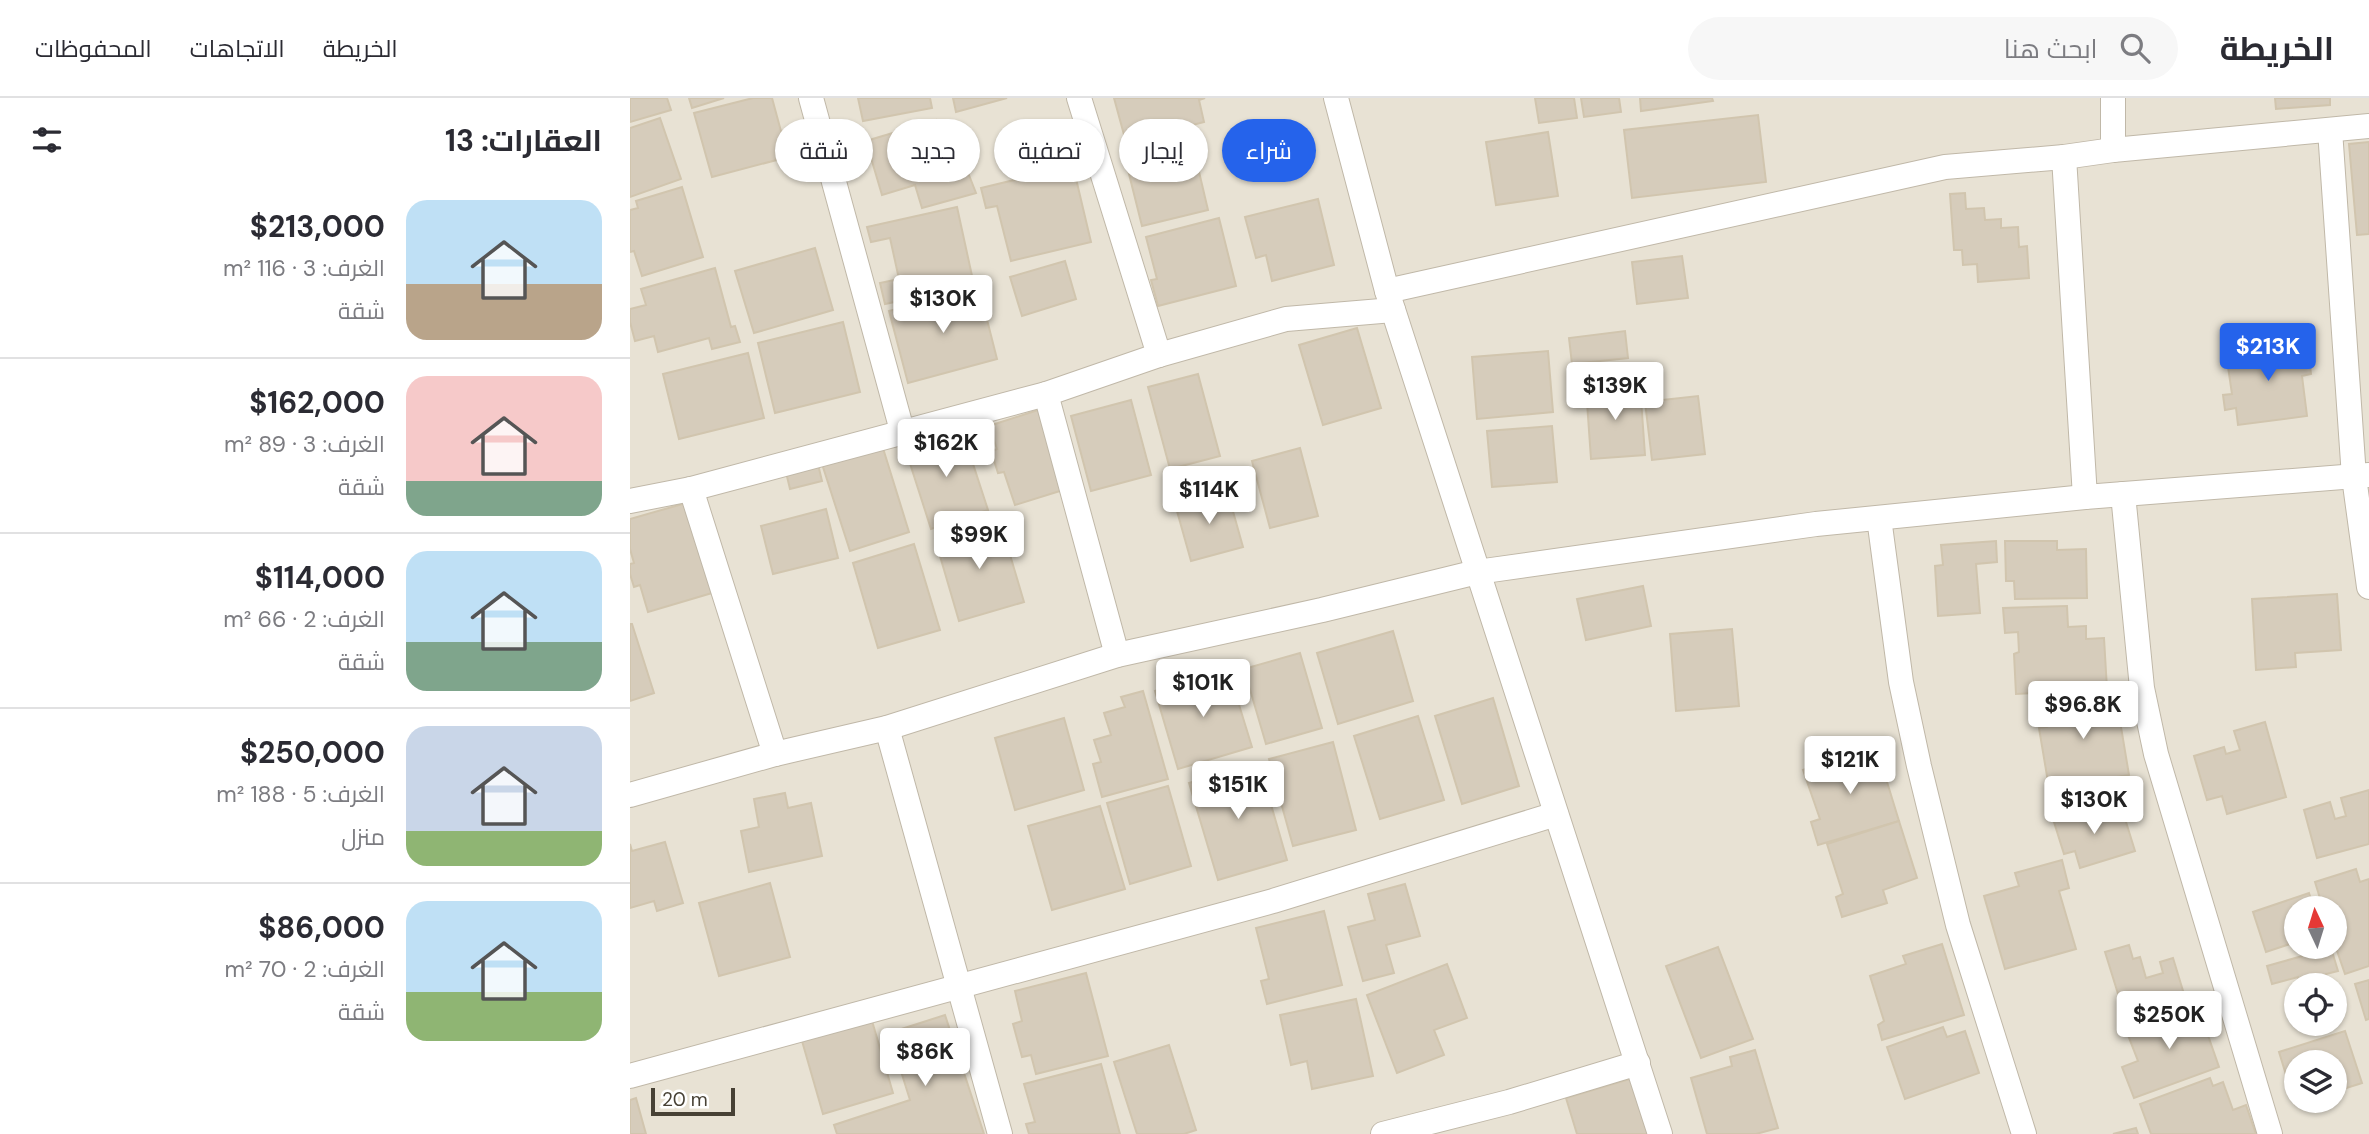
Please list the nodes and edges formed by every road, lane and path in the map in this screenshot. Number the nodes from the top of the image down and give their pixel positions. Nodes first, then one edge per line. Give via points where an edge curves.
1 (811, 98) edge
2 (1079, 98) edge
3 (1336, 98) edge
4 (2113, 98) edge
5 (2369, 126) edge
6 (2330, 130) junction
7 (2113, 150) junction
8 (2064, 157) junction
9 (1390, 301) junction
10 (1159, 355) junction
11 (1046, 394) junction
12 (903, 434) junction
13 (2361, 476) edge
14 (691, 489) junction
15 (2123, 494) junction
16 (2085, 497) junction
17 (631, 498) edge
18 (1879, 518) junction
19 (1477, 572) junction
20 (2369, 587) edge
21 (1117, 655) junction
22 (887, 728) junction
23 (775, 754) junction
24 (630, 795) edge
25 (1556, 814) junction
26 (958, 988) junction
27 (1638, 1063) junction
28 (630, 1076) edge
29 (1000, 1134) edge
30 (1383, 1134) edge
31 (1660, 1134) edge
32 (2024, 1134) edge
33 (2270, 1134) edge

1 - 12 street
2 - 10 street
3 - 9 street
4 - 7 street
5 - 6 street
6 - 7 street
6 - 13 street
7 - 8 street
8 - 9 street via 1945,167
8 - 16 street
9 - 10 street via 1286,319
9 - 19 street
10 - 11 street
11 - 12 street
11 - 21 street
12 - 14 street
13 - 15 street
13 - 20 street
14 - 17 street
14 - 23 street
15 - 16 street
15 - 33 street via 2142,688 2156,754
16 - 18 street
18 - 19 street
18 - 32 street via 1901,682 1919,766 1958,925
19 - 21 street
19 - 25 street
21 - 22 street
22 - 23 street
22 - 26 street
23 - 24 street
25 - 26 street via 1273,901
25 - 27 street
26 - 28 street
26 - 29 street
27 - 30 street
27 - 31 street

